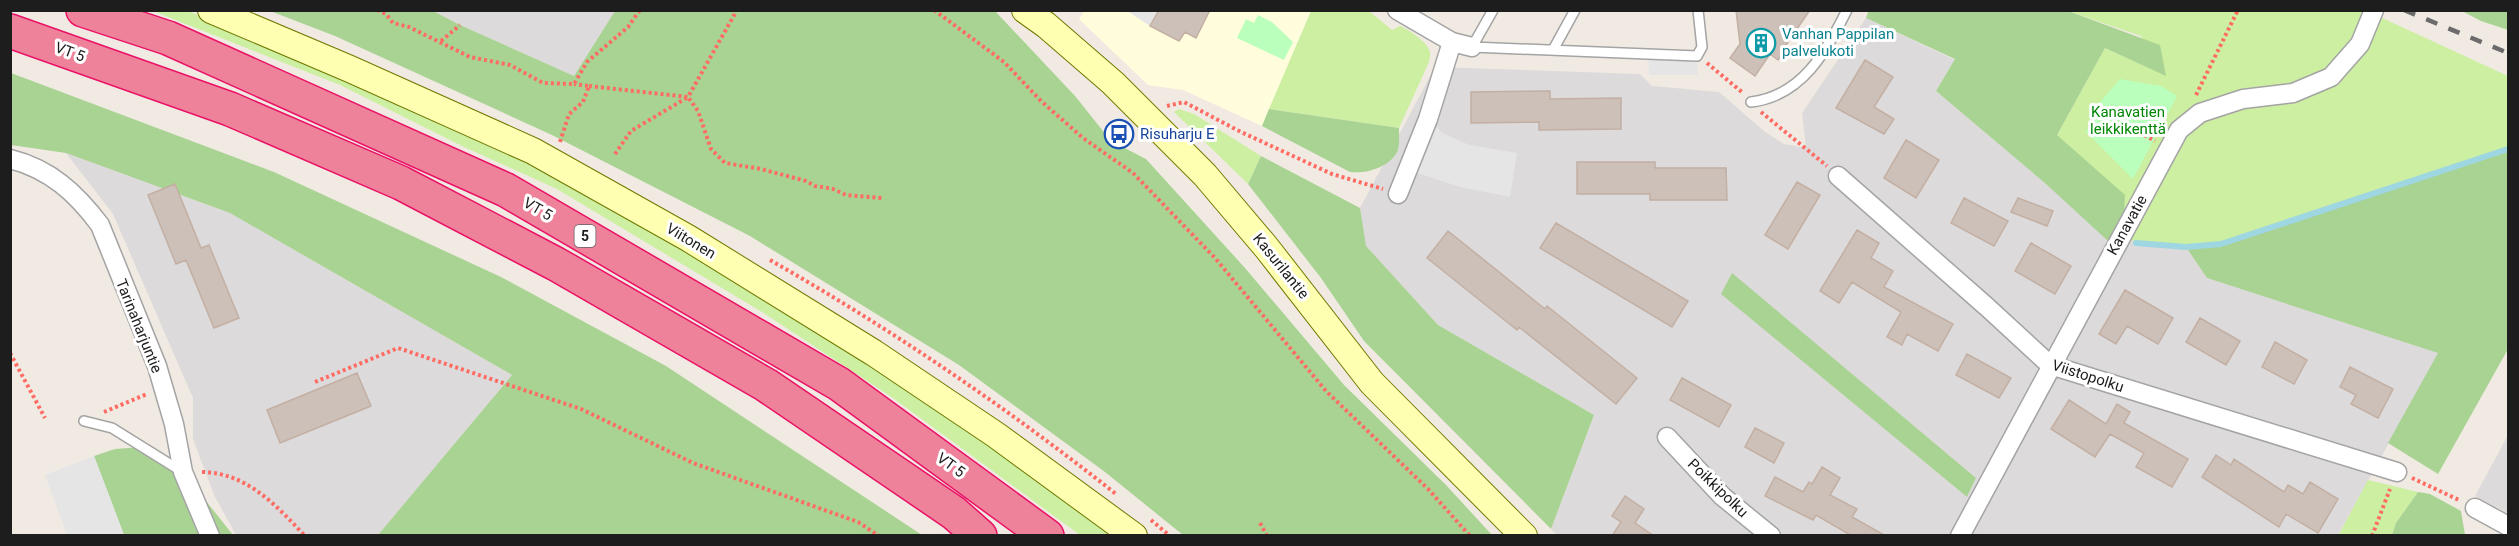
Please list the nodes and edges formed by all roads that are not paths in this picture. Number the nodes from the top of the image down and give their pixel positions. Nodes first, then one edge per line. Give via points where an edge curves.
1 (83, 10) edge
2 (211, 10) edge
3 (1025, 10) edge
4 (1397, 10) edge
5 (1493, 10) edge
6 (1575, 10) edge
7 (1698, 10) edge
8 (2374, 10) edge
9 (1844, 13) edge
10 (1051, 18) edge
11 (10, 31) edge
12 (1452, 42) junction
13 (1472, 47) junction
14 (1552, 50) junction
15 (1751, 102) road end
16 (10, 159) edge
17 (1838, 176) road end
18 (1398, 194) road end
19 (2050, 365) junction
20 (84, 421) dead end
21 (1667, 437) dead end
22 (183, 472) junction
23 (2397, 472) road end
24 (2475, 508) road end
25 (2508, 526) edge
26 (210, 536) edge
27 (980, 536) edge
28 (1047, 536) edge
29 (1134, 536) edge
30 (1524, 536) edge
31 (1771, 536) edge
32 (1960, 536) edge

1 - 28 highway, VT 5 / 5 via 168,38 506,190 839,384
2 - 29 main road, Viitonen via 533,151 688,238 874,353 996,435
3 - 10 main road, Kasurilantie
4 - 12 street
5 - 13 lane
6 - 14 lane
7 - 14 lane via 1702,47 1697,56
8 - 19 street, Kanavatie via 2360,45 2331,77 2293,93 2243,99 2200,113 2178,130
9 - 15 lane via 1832,41 1801,80 1769,100
10 - 30 main road, Kasurilantie via 1205,175 1372,382
11 - 27 highway, VT 5 via 230,109 401,183 463,215 766,385 954,513
12 - 13 street
12 - 18 street via 1428,119
13 - 14 lane
16 - 22 street, Tarinaharjuntie via 32,164 56,178 100,225 157,366
17 - 19 street, Viistopolku
19 - 23 street, Viistopolku
19 - 32 street, Kanavatie
20 - 22 lane via 112,428
21 - 31 street, Poikkipolku via 1722,496
22 - 26 street, Tarinaharjuntie
24 - 25 street

